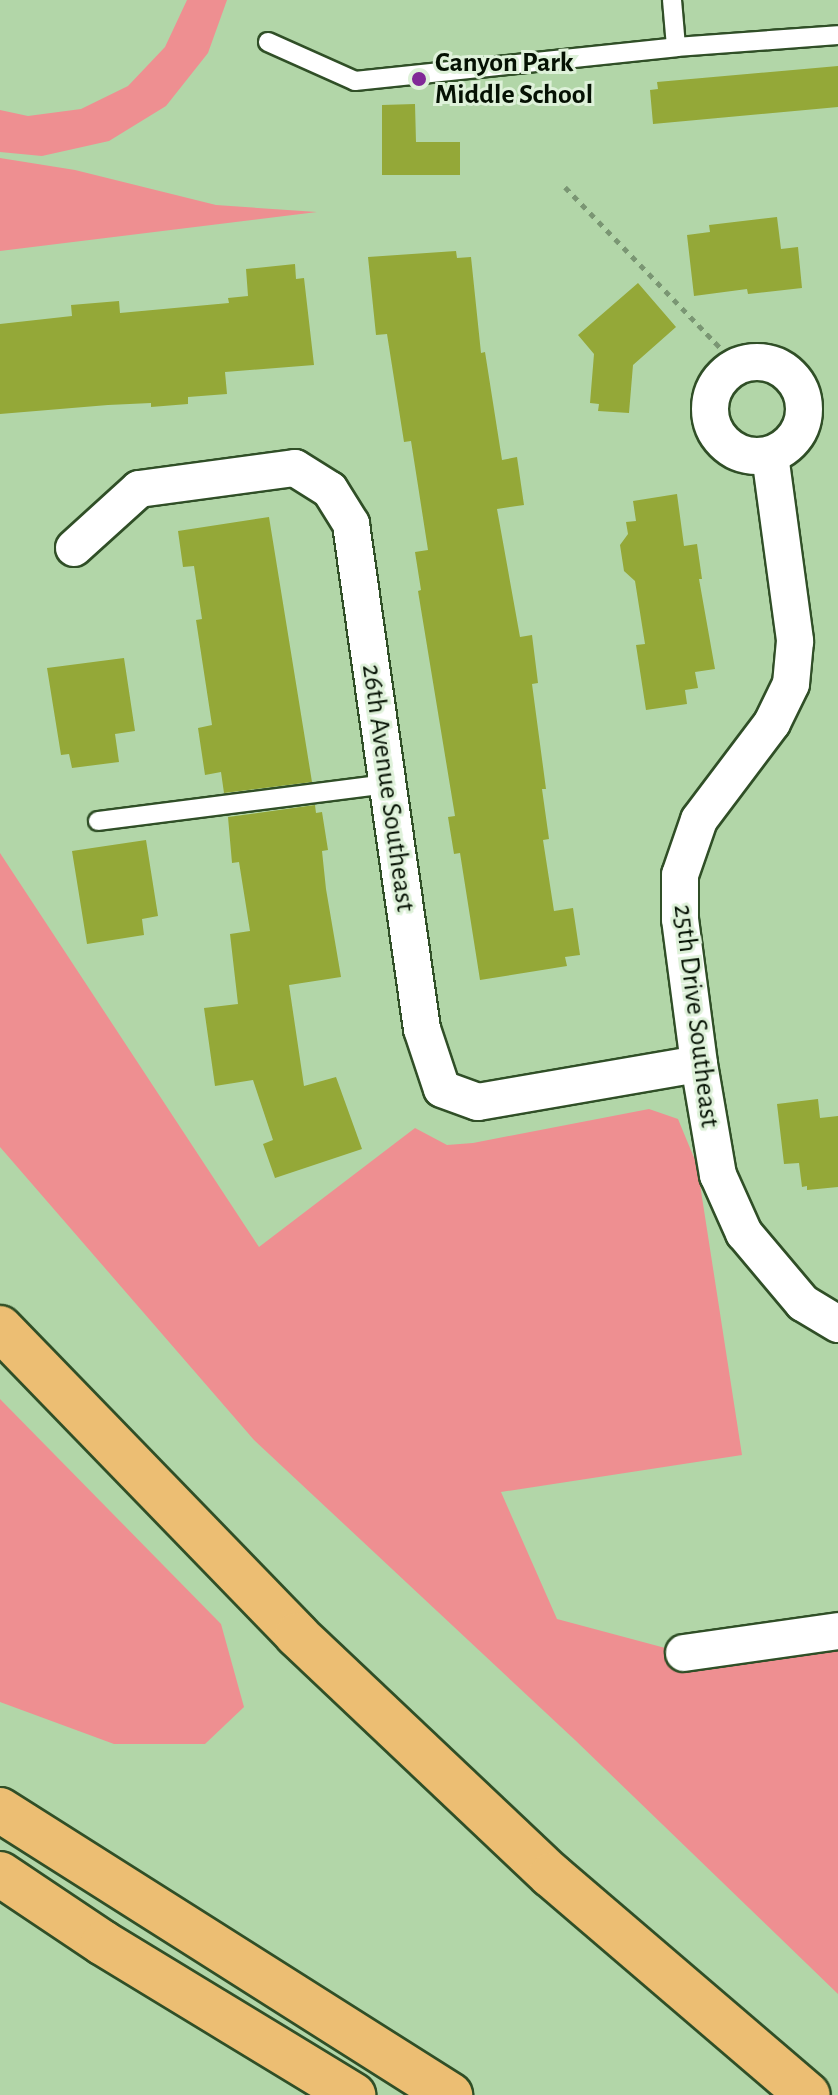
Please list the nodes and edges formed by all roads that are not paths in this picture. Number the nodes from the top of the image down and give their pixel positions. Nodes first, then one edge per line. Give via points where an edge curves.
1 (672, 0) edge
2 (838, 35) edge
3 (268, 42) dead end
4 (676, 47) junction
5 (770, 455) junction
6 (74, 548) dead end
7 (388, 784) junction
8 (98, 821) dead end
9 (699, 1064) junction
10 (838, 1324) edge
11 (0, 1328) edge
12 (838, 1631) edge
13 (684, 1653) dead end
14 (0, 1810) edge
15 (0, 1874) edge
16 (353, 2095) edge
17 (450, 2095) edge
18 (808, 2095) edge

1 - 4 lane
2 - 4 lane
3 - 4 lane via 355,81
5 - 5 street via 795,437 802,424 802,393 794,380 768,363 738,366 725,375 710,402 716,433 739,453
5 - 9 street, 25th Drive Southeast via 795,641 791,684 772,723 699,820 680,875 680,919
6 - 7 street, 26th Avenue Southeast via 139,489 295,468 330,490 351,524
7 - 8 lane
7 - 9 street, 26th Avenue Southeast via 422,1029 442,1089 478,1102
9 - 10 street, 25th Drive Southeast via 718,1175 744,1233 803,1303
11 - 18 highway via 297,1635 551,1875
12 - 13 street
14 - 17 highway
15 - 16 highway

